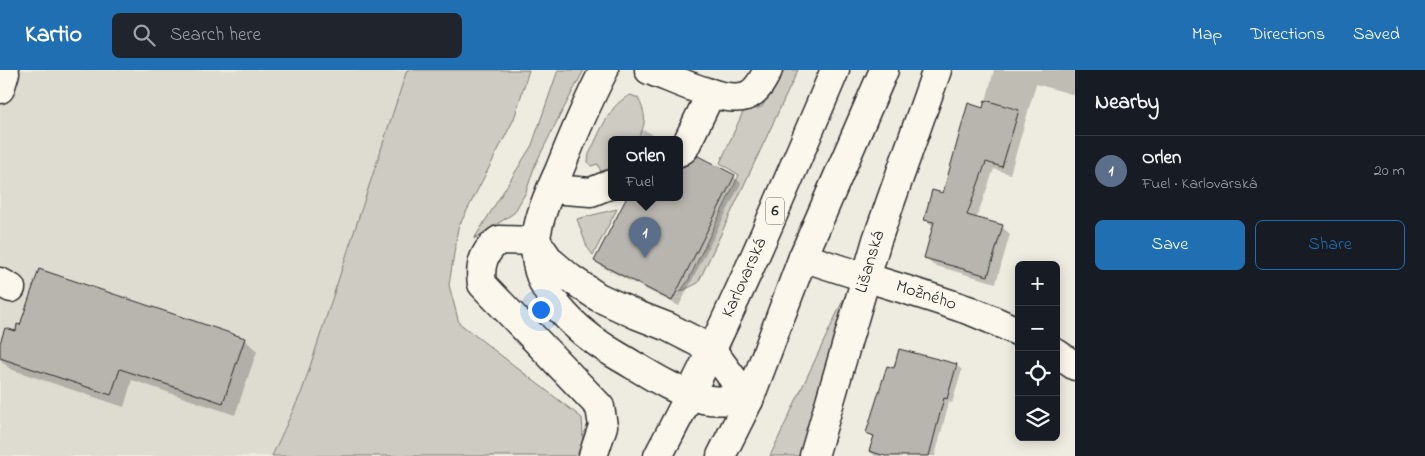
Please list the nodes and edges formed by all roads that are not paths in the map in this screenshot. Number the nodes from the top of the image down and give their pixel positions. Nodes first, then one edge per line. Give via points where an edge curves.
1 (604, 70) edge
2 (768, 70) edge
3 (835, 70) edge
4 (884, 70) edge
5 (937, 70) edge
6 (0, 71) edge
7 (655, 71) edge
8 (0, 89) edge
9 (711, 93) junction
10 (683, 150) edge
11 (608, 185) edge
12 (551, 189) junction
13 (536, 241) junction
14 (803, 257) junction
15 (866, 277) junction
16 (1015, 330) edge
17 (711, 349) junction
18 (1060, 356) edge
19 (1075, 366) edge
20 (690, 395) junction
21 (749, 400) junction
22 (594, 456) edge
23 (658, 456) edge
24 (721, 456) edge
25 (814, 456) edge

1 - 12 street
2 - 9 street via 761,85 746,96 727,98
3 - 17 street, Karlovarská / 6 via 763,240
4 - 14 street
5 - 15 street, Lišanská
6 - 8 street via 5,73
7 - 9 street
9 - 10 street
11 - 12 street via 591,192
12 - 13 street via 540,217
13 - 17 street via 550,262 598,297
13 - 20 street via 537,266 546,291 570,321 596,344
13 - 22 street via 499,240 494,243 484,258 482,284 600,407 603,426
14 - 15 street, Možného
14 - 21 street
15 - 16 street, Možného via 967,309
15 - 25 street, Lišanská
17 - 20 street, Karlovarská / 6
17 - 21 street
18 - 19 street
20 - 21 street via 706,400
20 - 23 street, Karlovarská / 6
21 - 24 street

